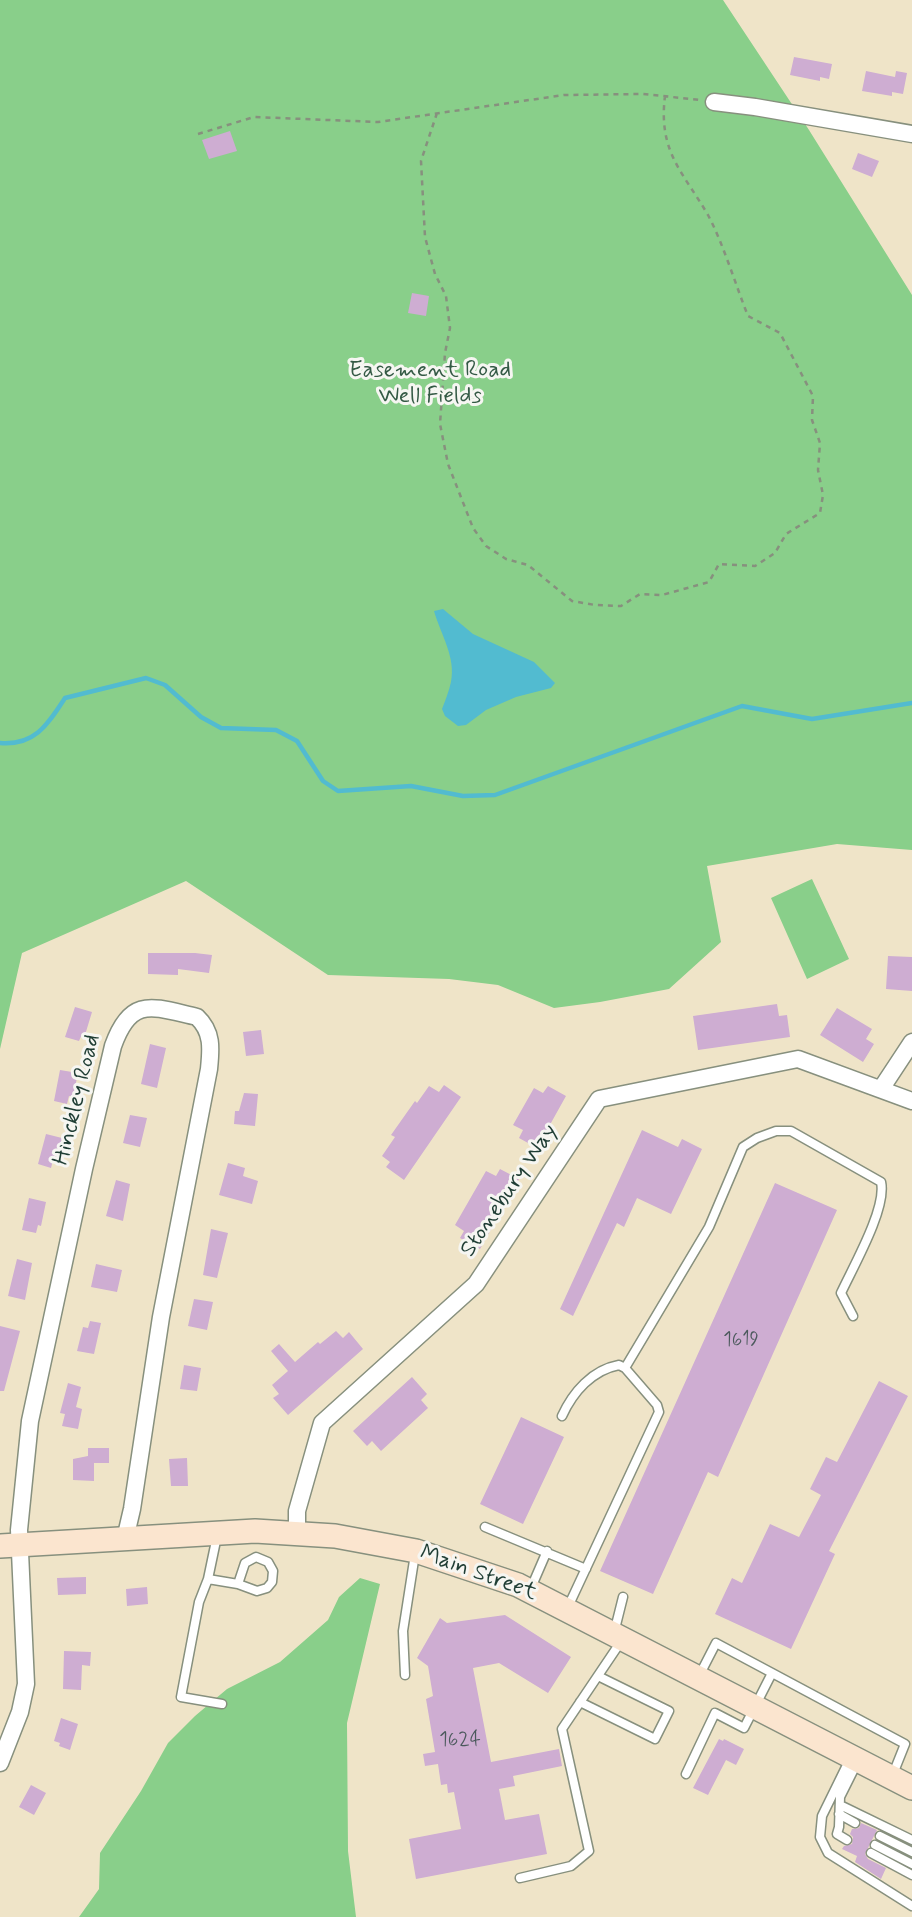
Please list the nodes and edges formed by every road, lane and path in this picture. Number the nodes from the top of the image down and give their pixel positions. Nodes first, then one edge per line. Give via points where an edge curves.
1 (665, 96) junction
2 (714, 102) joint
3 (437, 113) junction
4 (198, 134) dead end
5 (912, 134) edge
6 (912, 1042) edge
7 (881, 1089) junction
8 (912, 1101) edge
9 (853, 1316) dead end
10 (625, 1368) junction
11 (562, 1416) dead end
12 (485, 1527) dead end
13 (217, 1533) junction
14 (298, 1533) junction
15 (125, 1539) junction
16 (10, 1545) edge
17 (416, 1551) junction
18 (547, 1551) junction
19 (586, 1569) junction
20 (208, 1579) junction
21 (238, 1584) junction
22 (530, 1590) junction
23 (623, 1597) dead end
24 (567, 1609) junction
25 (619, 1635) junction
26 (772, 1673) junction
27 (405, 1675) dead end
28 (598, 1675) junction
29 (699, 1676) junction
30 (580, 1702) junction
31 (222, 1704) dead end
32 (756, 1706) junction
33 (855, 1758) junction
34 (0, 1762) edge
35 (686, 1773) dead end
36 (902, 1783) edge
37 (839, 1810) junction
38 (855, 1823) dead end
39 (849, 1836) dead end
40 (880, 1836) dead end
41 (912, 1840) edge
42 (912, 1853) edge
43 (912, 1864) edge
44 (912, 1875) edge
45 (520, 1878) dead end
46 (912, 1906) edge

1 - 2 path
1 - 3 path via 564,95
1 - 3 path via 666,141 708,217 748,316 780,333 813,396 823,495 820,513 786,534 775,553 755,566 719,564 709,582 662,595 640,594 621,606 572,601 528,565 506,559 486,546 448,464 440,424 450,328 446,296 429,256 422,204 421,161
2 - 5 street
3 - 4 path via 378,122 254,117
6 - 7 street
7 - 8 street, Stonebury Way
7 - 14 street, Stonebury Way via 798,1059 600,1099 475,1284 322,1423 297,1511
9 - 10 lane via 841,1293 872,1227 883,1192 881,1182 791,1130 776,1131 744,1147 709,1227
10 - 11 lane via 611,1367 584,1383
10 - 19 lane via 657,1405 658,1418
12 - 18 lane
13 - 14 main road, Main Street
13 - 15 main road, Main Street
13 - 20 lane
14 - 17 main road, Main Street
15 - 16 main road, Main Street
15 - 16 street, Hinckley Road via 211,1045 197,1017 147,1007 128,1016 120,1027 102,1087 30,1421 21,1504
16 - 34 street via 26,1684
17 - 22 main road, Main Street
17 - 27 lane via 403,1631
18 - 19 lane
18 - 22 lane
19 - 24 lane
20 - 21 lane
20 - 31 lane via 199,1602 181,1697
21 - 21 lane via 257,1591 267,1588 273,1571 268,1562 256,1557 245,1563
22 - 24 main road, Main Street
23 - 25 lane
24 - 25 main road, Main Street
25 - 28 lane
25 - 29 main road, Main Street
26 - 29 lane via 716,1643
26 - 32 lane
26 - 36 lane via 905,1744
28 - 30 lane
28 - 30 lane via 669,1711 654,1739
29 - 32 main road, Main Street
30 - 45 lane via 562,1729 589,1851 571,1866
32 - 33 main road, Main Street
32 - 35 lane via 744,1728 715,1713
33 - 36 main road, Main Street
33 - 37 lane
33 - 46 lane via 822,1816 820,1837 828,1853
37 - 38 lane
37 - 39 lane via 836,1834
37 - 41 lane
40 - 42 lane
43 - 44 lane via 873,1849

